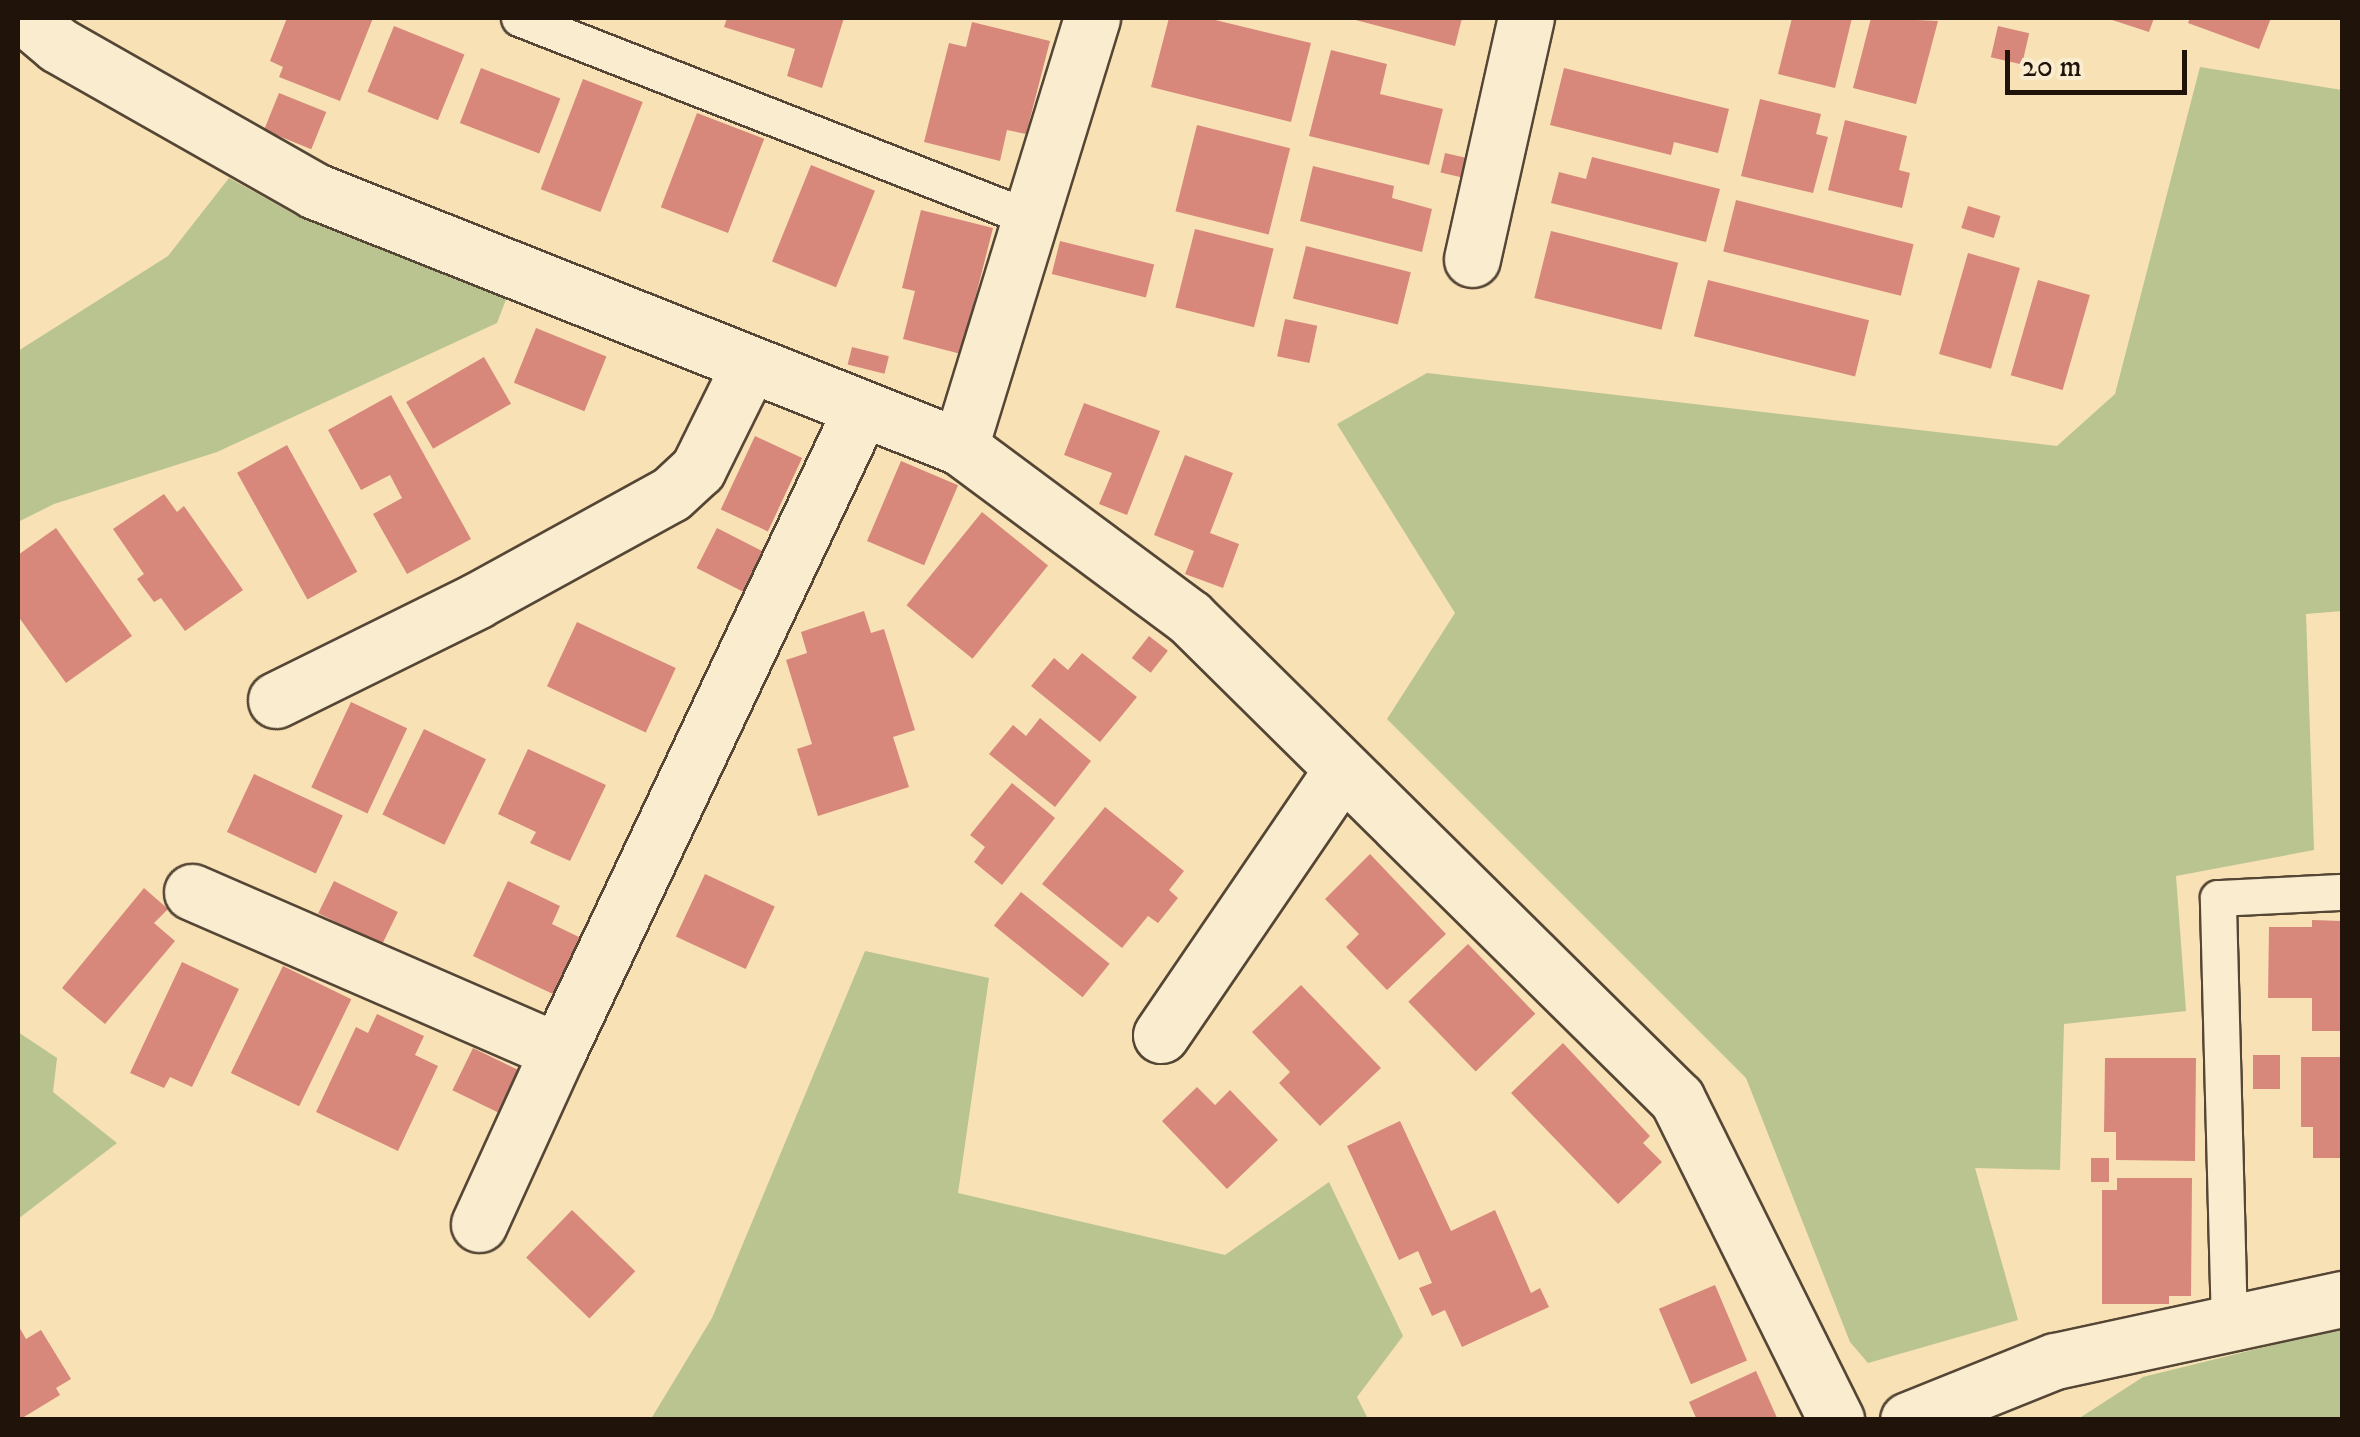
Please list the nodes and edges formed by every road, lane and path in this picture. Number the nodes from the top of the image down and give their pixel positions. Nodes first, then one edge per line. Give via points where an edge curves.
1 (26, 18) edge
2 (519, 18) edge
3 (1092, 18) edge
4 (1526, 18) edge
5 (1030, 218) junction
6 (1472, 259) dead end
7 (750, 364) junction
8 (861, 410) junction
9 (960, 447) junction
10 (276, 700) dead end
11 (1342, 770) junction
12 (192, 892) dead end
13 (2342, 892) edge
14 (1160, 1034) dead end
15 (558, 1051) junction
16 (479, 1224) dead end
17 (2342, 1299) edge
18 (2229, 1324) junction
19 (1836, 1420) edge
20 (1908, 1420) edge

1 - 7 street via 58,45 315,191
2 - 5 lane
3 - 5 street
4 - 6 street
5 - 9 street
7 - 8 street
7 - 10 street via 698,469 671,494
8 - 9 street
8 - 15 street
9 - 11 street via 1189,617
11 - 14 street
11 - 19 street via 1677,1099
12 - 15 street
13 - 18 lane via 2218,898
15 - 16 street
17 - 18 street
18 - 20 street via 2055,1361

